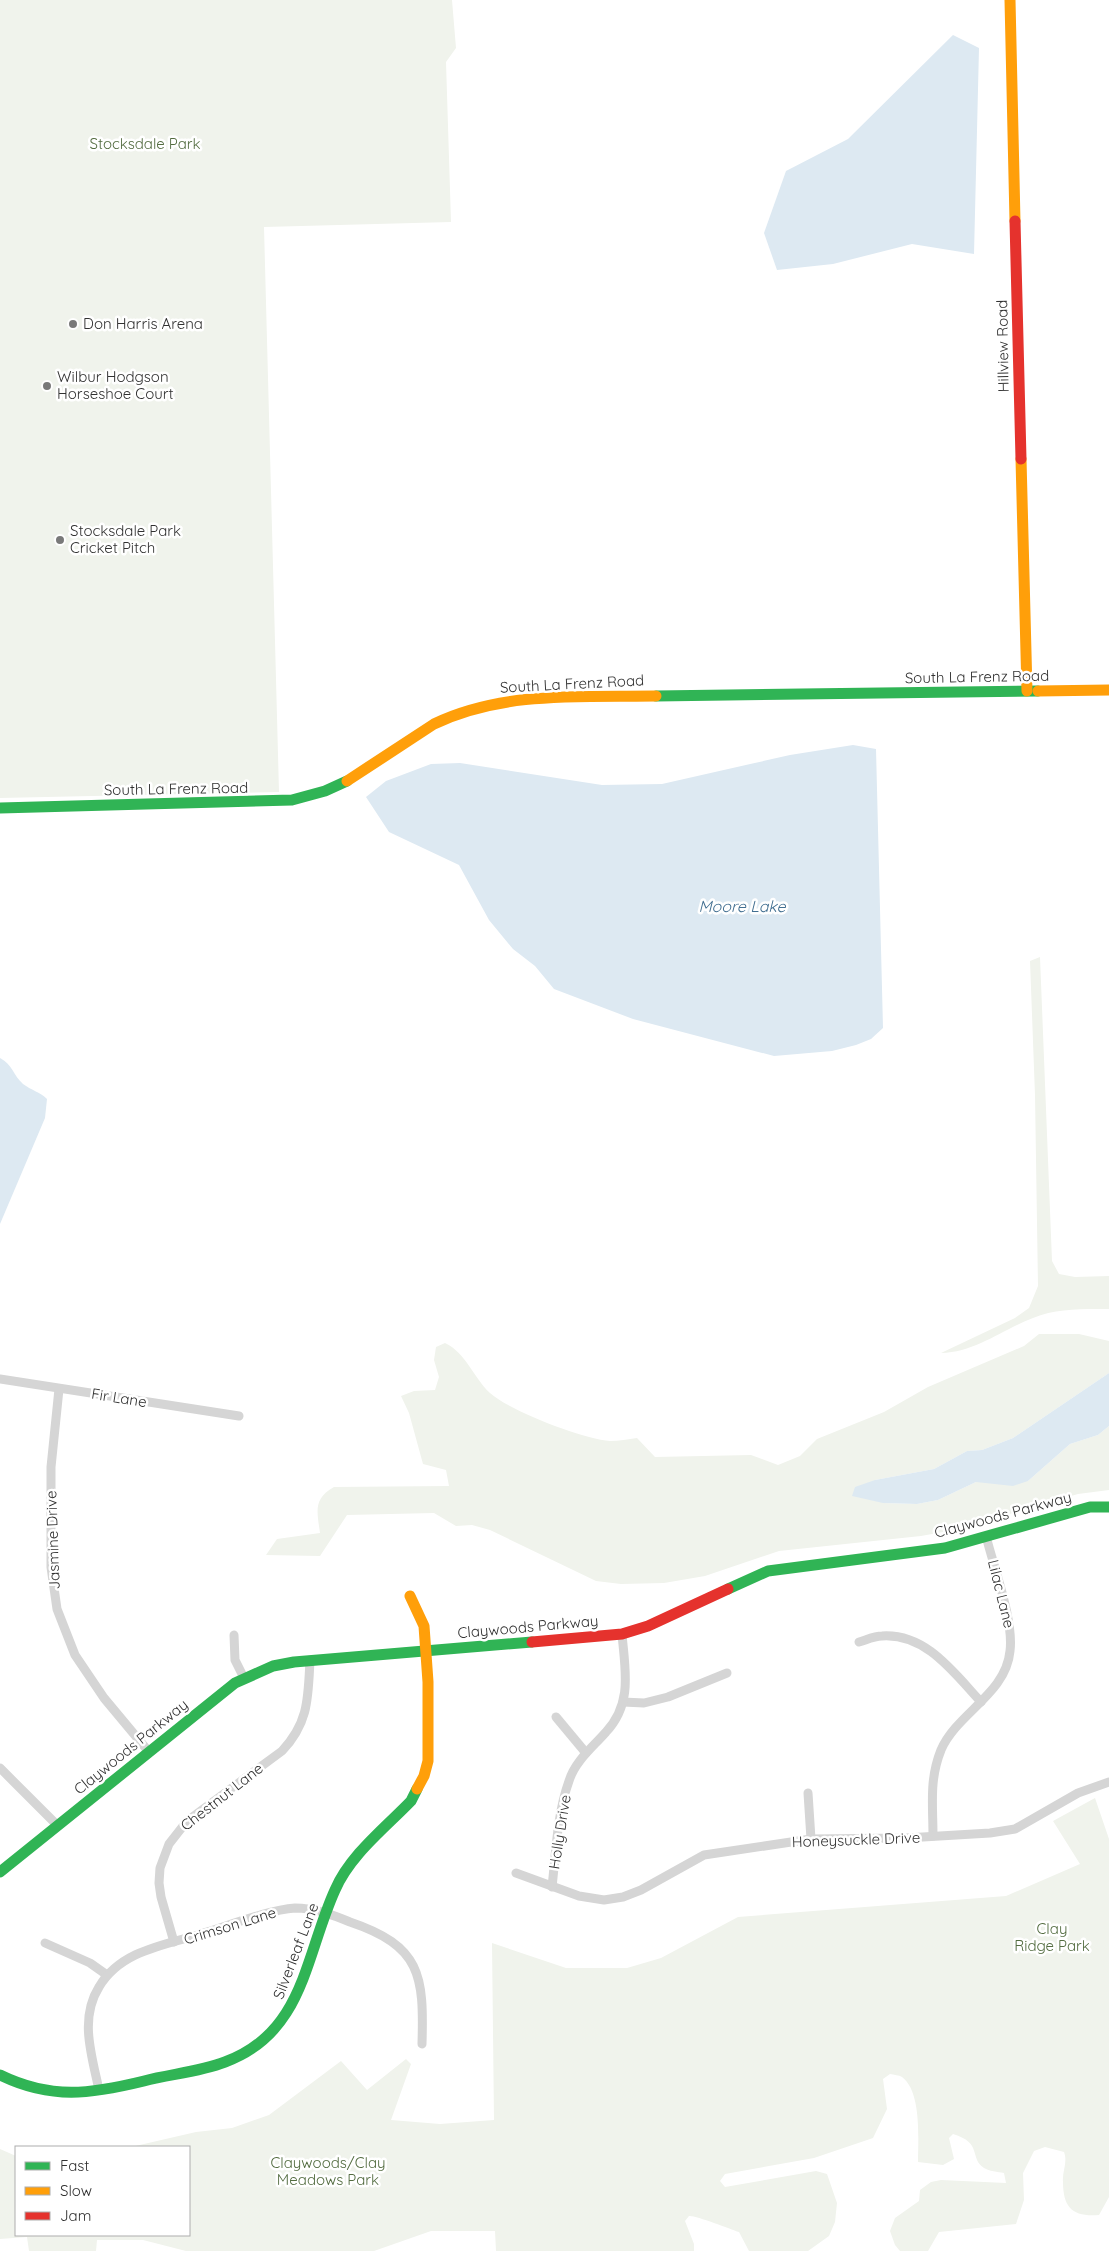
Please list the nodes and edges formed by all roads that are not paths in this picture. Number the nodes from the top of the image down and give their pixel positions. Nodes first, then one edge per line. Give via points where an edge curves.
1 (1010, 0) edge
2 (1109, 690) edge
3 (1027, 691) junction
4 (0, 808) edge
5 (0, 1379) edge
6 (60, 1389) junction
7 (239, 1416) dead end
8 (1109, 1507) edge
9 (986, 1536) junction
10 (410, 1596) dead end
11 (622, 1634) junction
12 (234, 1635) dead end
13 (859, 1642) dead end
14 (426, 1650) junction
15 (310, 1660) junction
16 (727, 1673) dead end
17 (244, 1678) junction
18 (623, 1702) junction
19 (981, 1702) junction
20 (556, 1717) dead end
21 (149, 1752) junction
22 (586, 1752) junction
23 (0, 1768) edge
24 (1109, 1782) edge
25 (808, 1793) dead end
26 (57, 1825) junction
27 (933, 1836) junction
28 (811, 1839) junction
29 (0, 1872) edge
30 (516, 1873) dead end
31 (552, 1887) junction
32 (326, 1913) junction
33 (46, 1942) dead end
34 (174, 1942) junction
35 (107, 1975) junction
36 (422, 2044) dead end
37 (0, 2075) edge
38 (99, 2090) junction

1 - 3 street, Hillview Road
2 - 3 street, South La Frenz Road
3 - 4 street, South La Frenz Road via 580,697 508,701 488,704 448,718 336,786 292,800
5 - 6 street, Fir Lane
6 - 7 street, Fir Lane
6 - 21 street, Jasmine Drive via 51,1467 51,1567 57,1609 75,1655 104,1698
8 - 9 street, Claywoods Parkway via 1090,1507
9 - 11 street, Claywoods Parkway via 945,1548 768,1571 648,1626
9 - 19 street, Lilac Lane via 1011,1633 1010,1654 1003,1673
10 - 14 street, Silverleaf Lane via 424,1626
11 - 14 street, Claywoods Parkway
11 - 18 street, Holly Drive via 626,1691
12 - 17 street via 235,1660
13 - 19 street via 881,1636 914,1641 928,1648
14 - 15 street, Claywoods Parkway
14 - 32 street, Silverleaf Lane via 430,1746 424,1776 403,1811 352,1862 342,1876
15 - 17 street, Claywoods Parkway via 273,1666
15 - 34 street, Chestnut Lane via 304,1720 291,1741 186,1821 169,1844 160,1868 159,1884
16 - 18 street via 668,1697 644,1703
17 - 21 street, Claywoods Parkway
18 - 22 street, Holly Drive via 620,1714
19 - 27 street, Lilac Lane via 954,1728 942,1749 932,1779
20 - 22 street
21 - 26 street, Claywoods Parkway
22 - 31 street, Holly Drive via 569,1779
23 - 26 street
24 - 27 street, Honeysuckle Drive via 1078,1793 1015,1829
25 - 28 street
26 - 29 street, Claywoods Parkway
27 - 28 street, Honeysuckle Drive
28 - 31 street, Honeysuckle Drive via 704,1855 623,1897 604,1900
30 - 31 street, Honeysuckle Drive
32 - 34 street, Crimson Lane via 312,1909 283,1910
32 - 36 street, Crimson Lane via 376,1931 407,1956 421,1983
32 - 38 street, Silverleaf Lane via 292,2004 261,2042 215,2065
33 - 35 street
34 - 35 street, Crimson Lane via 128,1958
35 - 38 street, Crimson Lane via 93,2000 88,2024
37 - 38 street, Silverleaf Lane via 45,2092

